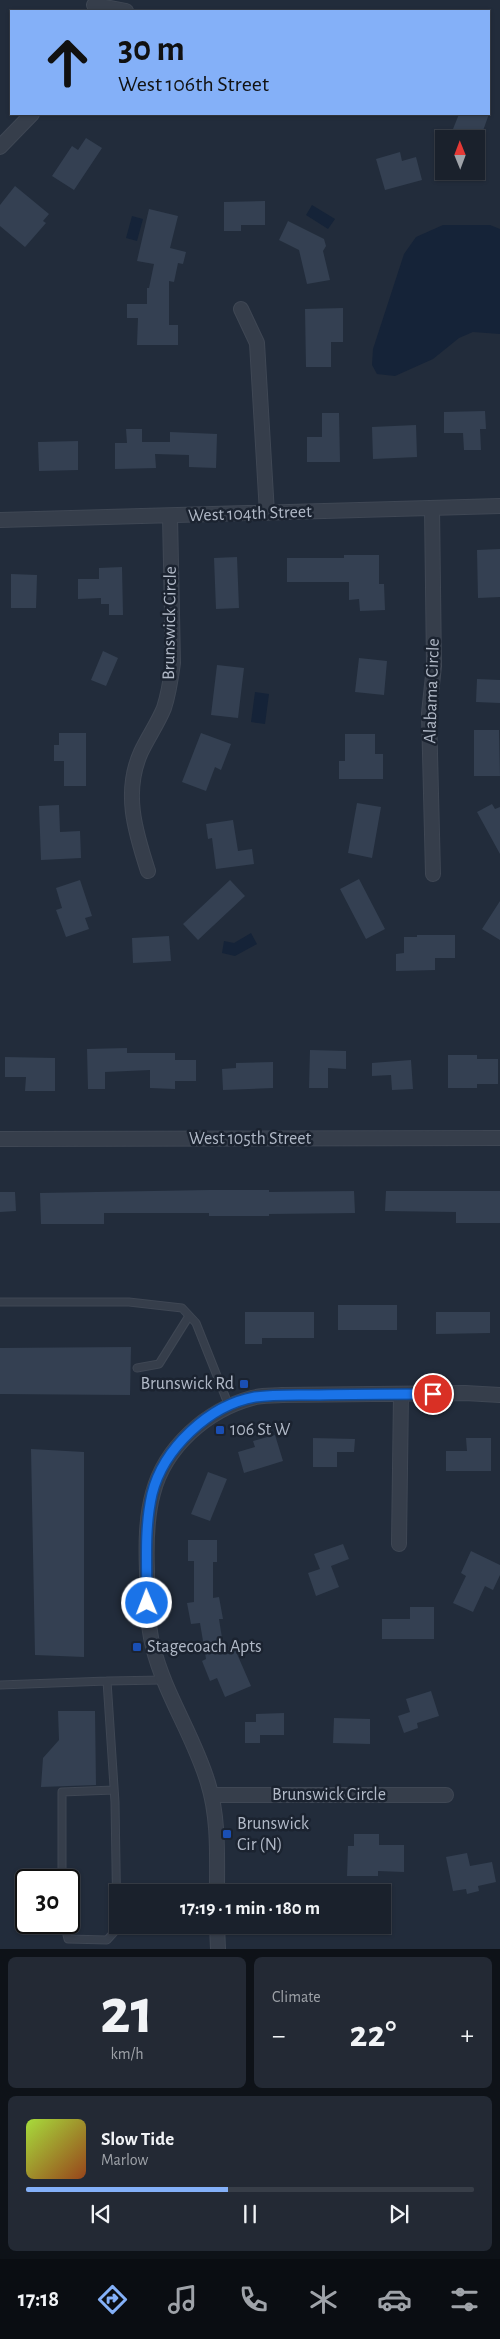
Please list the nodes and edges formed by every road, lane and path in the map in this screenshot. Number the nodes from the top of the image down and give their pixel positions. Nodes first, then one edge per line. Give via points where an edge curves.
1 (93, 5) edge
2 (120, 10) edge
3 (31, 115) edge
4 (0, 147) edge
5 (241, 309) dead end
6 (500, 506) edge
7 (432, 508) junction
8 (267, 513) junction
9 (170, 516) junction
10 (0, 520) edge
11 (148, 871) dead end
12 (433, 874) dead end
13 (500, 1138) edge
14 (0, 1140) edge
15 (0, 1302) edge
16 (189, 1316) junction
17 (137, 1368) dead end
18 (400, 1394) junction
19 (500, 1395) edge
20 (229, 1406) junction
21 (399, 1544) dead end
22 (163, 1680) junction
23 (107, 1681) junction
24 (0, 1685) edge
25 (114, 1790) junction
26 (211, 1795) junction
27 (446, 1795) dead end
28 (62, 1869) edge
29 (217, 1884) edge
30 (67, 1934) edge
31 (217, 1934) edge
32 (218, 1949) edge

1 - 2 street
3 - 4 street
5 - 8 street via 257,343
6 - 7 street, West 104th Street
7 - 8 street, West 104th Street
7 - 12 street, Alabama Circle via 434,666 429,713
8 - 9 street, West 104th Street
9 - 10 street, West 104th Street
9 - 11 street, Brunswick Circle via 173,663 170,686 164,708 140,754 133,779 131,806
13 - 14 street, West 105th Street
15 - 16 lane via 129,1302 182,1308
16 - 17 lane via 159,1364
16 - 20 lane via 196,1323
18 - 19 street
18 - 20 street via 282,1395 253,1398
18 - 21 street
20 - 22 street via 202,1422 175,1449 164,1465 153,1492 147,1520 147,1603 152,1645
22 - 23 lane
22 - 26 street via 198,1753
23 - 24 lane
23 - 25 lane
25 - 28 lane via 62,1792
25 - 30 lane via 117,1929 107,1940 68,1939
26 - 27 street, Brunswick Circle
26 - 29 street
31 - 32 street

